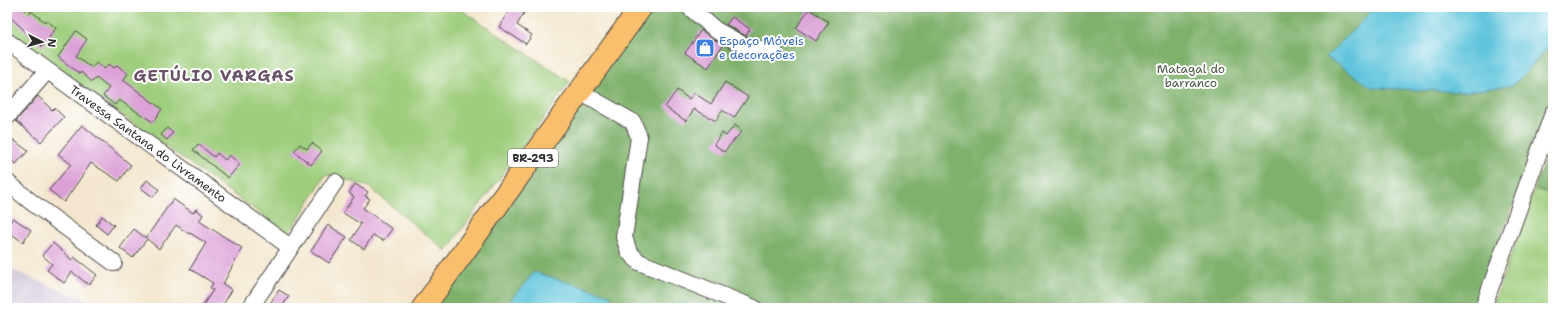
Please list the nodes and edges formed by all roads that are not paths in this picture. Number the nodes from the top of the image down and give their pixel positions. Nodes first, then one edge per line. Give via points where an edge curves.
1 (640, 7) edge
2 (689, 7) edge
3 (7, 41) edge
4 (775, 53) dead end
5 (47, 71) junction
6 (580, 92) junction
7 (1553, 113) edge
8 (7, 117) edge
9 (7, 182) edge
10 (335, 182) dead end
11 (290, 247) junction
12 (114, 263) dead end
13 (250, 308) edge
14 (423, 308) edge
15 (754, 308) edge
16 (1483, 308) edge

1 - 6 highway, BR-293
2 - 4 street via 716,30 745,46
3 - 5 street, Travessa Santana do Livramento
5 - 8 street
5 - 11 street, Travessa Santana do Livramento
6 - 14 highway, BR-293
6 - 15 street via 632,122 639,137 624,237 629,252 639,262
7 - 16 street
9 - 12 street
10 - 11 street
11 - 13 street

